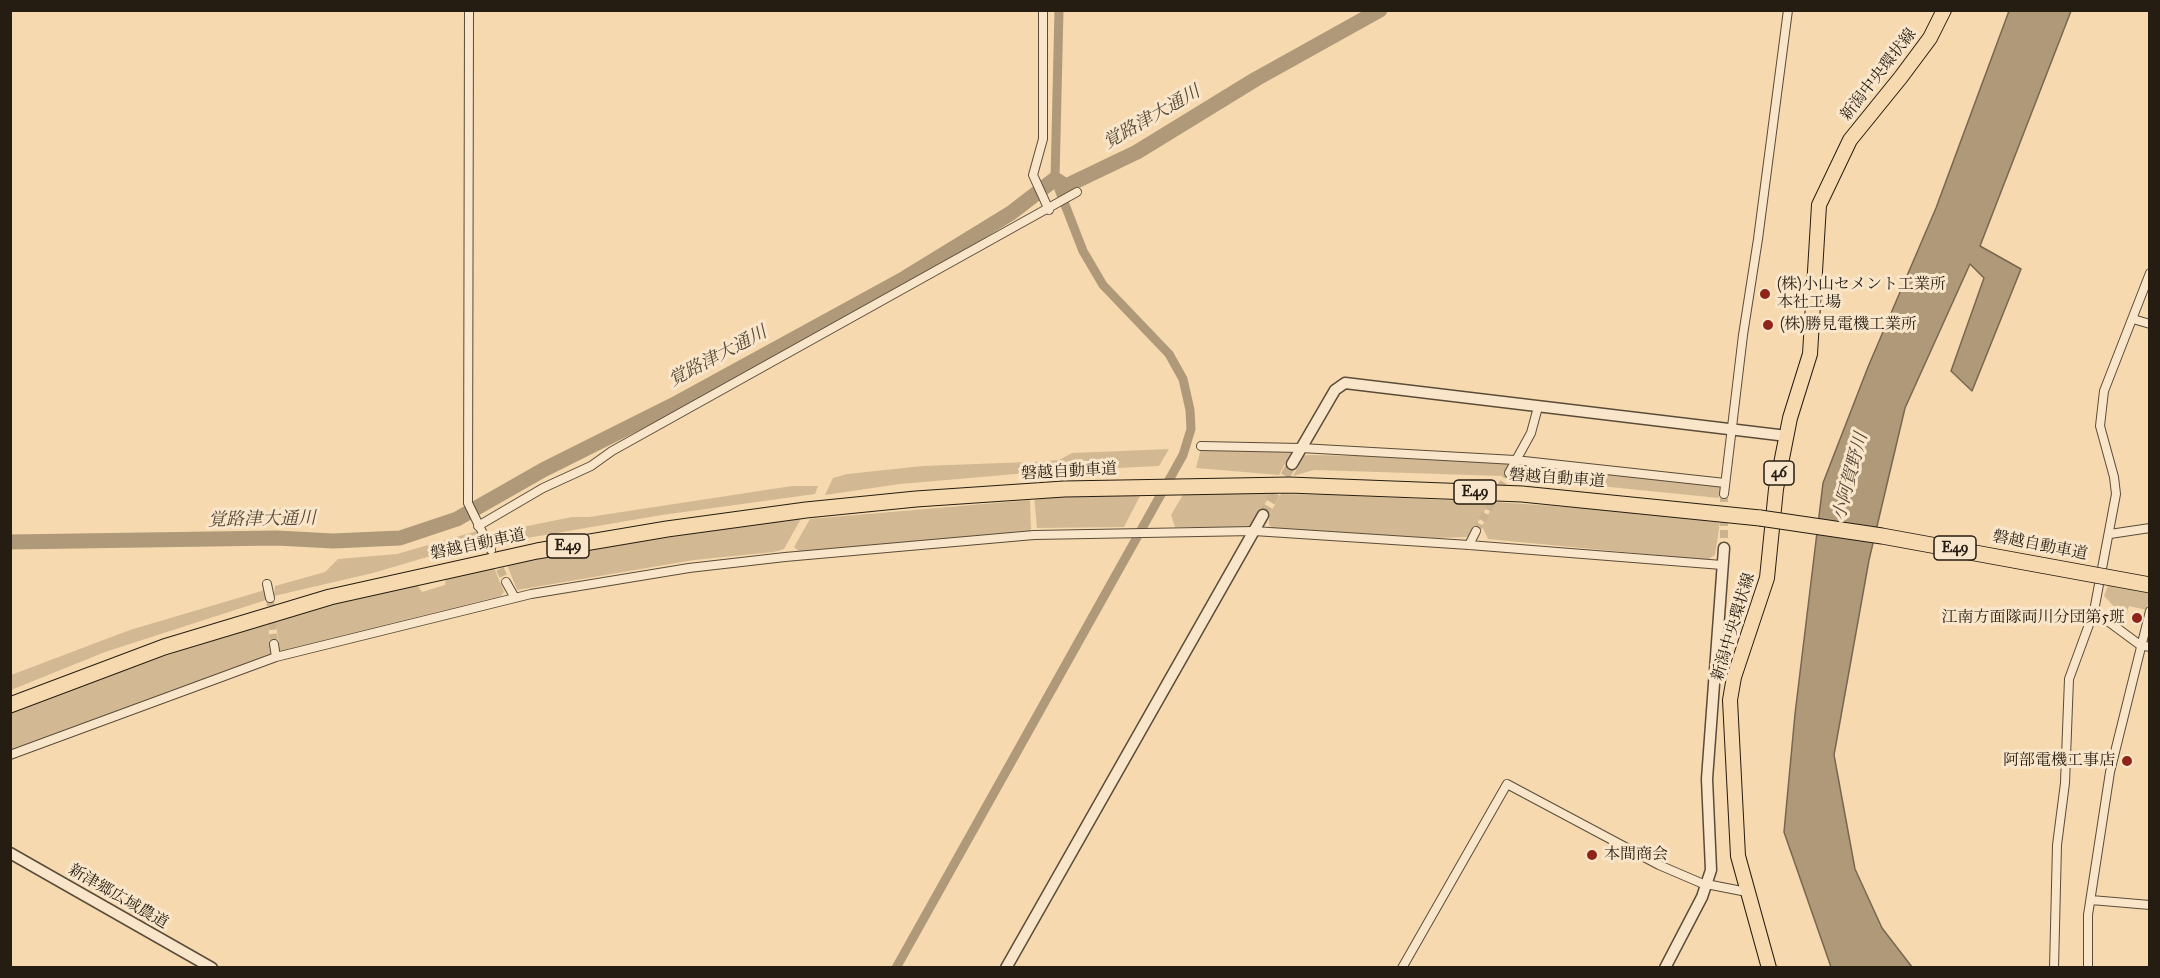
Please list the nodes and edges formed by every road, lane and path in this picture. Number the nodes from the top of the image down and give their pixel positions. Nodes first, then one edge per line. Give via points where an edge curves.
1 (469, 10) edge
2 (1043, 10) edge
3 (1788, 10) edge
4 (1944, 10) edge
5 (1077, 192) dead end
6 (1050, 206) junction
7 (2150, 273) edge
8 (2133, 319) junction
9 (2150, 324) edge
10 (1538, 407) junction
11 (1733, 431) junction
12 (1787, 436) junction
13 (1201, 446) dead end
14 (1301, 448) junction
15 (1515, 460) junction
16 (1292, 464) tunnel mouth
17 (1509, 473) tunnel mouth
18 (1725, 483) junction
19 (1724, 494) tunnel mouth
20 (1263, 516) tunnel mouth
21 (477, 523) junction
22 (2150, 528) edge
23 (1254, 531) junction
24 (1476, 531) tunnel mouth
25 (2110, 534) junction
26 (1469, 545) junction
27 (1724, 548) tunnel mouth
28 (491, 550) tunnel mouth
29 (1722, 566) junction
30 (506, 582) tunnel mouth
31 (267, 584) dead end
32 (2150, 585) edge
33 (270, 598) tunnel mouth
34 (514, 598) junction
35 (2094, 611) junction
36 (2150, 611) edge
37 (274, 644) tunnel mouth
38 (2145, 646) edge
39 (276, 657) junction
40 (10, 705) edge
41 (10, 755) edge
42 (10, 854) edge
43 (1708, 884) junction
44 (1747, 892) junction
45 (2091, 900) junction
46 (2150, 905) edge
47 (212, 968) edge
48 (1006, 968) edge
49 (1402, 968) edge
50 (1665, 968) edge
51 (1769, 968) edge
52 (2054, 968) edge
53 (2088, 968) edge

1 - 21 street via 469,506
2 - 6 street via 1043,139 1034,175
3 - 11 street
4 - 12 main road, 新潟中央環状線 / 46 via 1913,62 1850,140 1819,205 1813,334
5 - 6 street
6 - 21 street via 591,466
7 - 8 street
8 - 9 street
8 - 25 street via 2110,371 2100,426 2115,485
10 - 11 street
10 - 14 street via 1345,383 1335,390
10 - 15 street via 1532,433
11 - 12 street
11 - 18 street
12 - 44 main road, 新潟中央環状線 / 46 via 1776,489 1767,578 1730,700 1738,856
13 - 14 street
14 - 15 street
14 - 16 street
15 - 17 street
15 - 18 street
18 - 19 street
20 - 23 street
21 - 28 street
22 - 25 street
23 - 26 street
23 - 34 street via 1034,535 785,557 689,568
23 - 48 street
24 - 26 street
25 - 35 street
26 - 29 street
27 - 29 street
29 - 43 street via 1707,779
30 - 34 street
31 - 33 street
32 - 40 highway, 磐越自動車道 / E49, bridge via 1990,554 1760,518 1522,494 1365,486 1189,485 951,496 667,529 488,561 330,597 234,625 154,650
34 - 39 street
35 - 38 street
35 - 52 street via 2069,679 2066,783 2055,879
36 - 38 street
37 - 39 street
38 - 45 street via 2110,772
39 - 41 street
42 - 47 street, 新津郷広域農道
43 - 44 street
43 - 49 street via 1659,865 1507,784
43 - 50 street
44 - 51 main road, 新潟中央環状線 / 46
45 - 46 street
45 - 53 street

